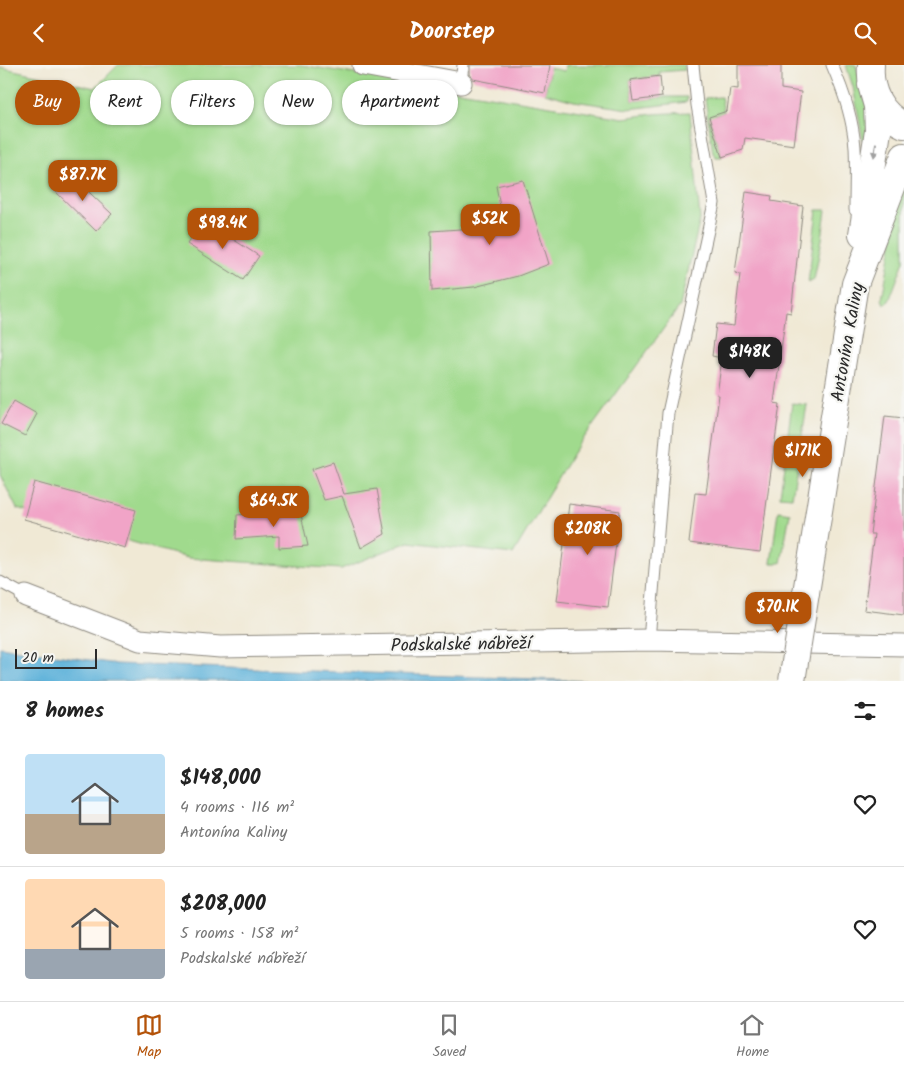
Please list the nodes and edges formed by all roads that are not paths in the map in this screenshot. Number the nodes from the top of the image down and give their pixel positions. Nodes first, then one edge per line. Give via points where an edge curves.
1 (363, 65) edge
2 (693, 65) edge
3 (832, 65) edge
4 (400, 68) edge
5 (870, 73) edge
6 (462, 74) edge
7 (904, 125) edge
8 (904, 156) edge
9 (855, 284) junction
10 (0, 582) edge
11 (26, 596) joint
12 (649, 640) junction
13 (904, 645) edge
14 (792, 681) edge

1 - 4 street
2 - 12 lane via 714,203 668,413
3 - 9 lane via 855,147
4 - 6 street
5 - 7 street via 879,103 890,117
5 -> 9 street via 878,131
8 - 9 street, Antonína Kaliny
9 - 14 street, Antonína Kaliny, bridge
10 - 11 lane
11 - 12 street, Podskalské nábřeží via 140,640 212,646
12 - 13 street, Podskalské nábřeží

